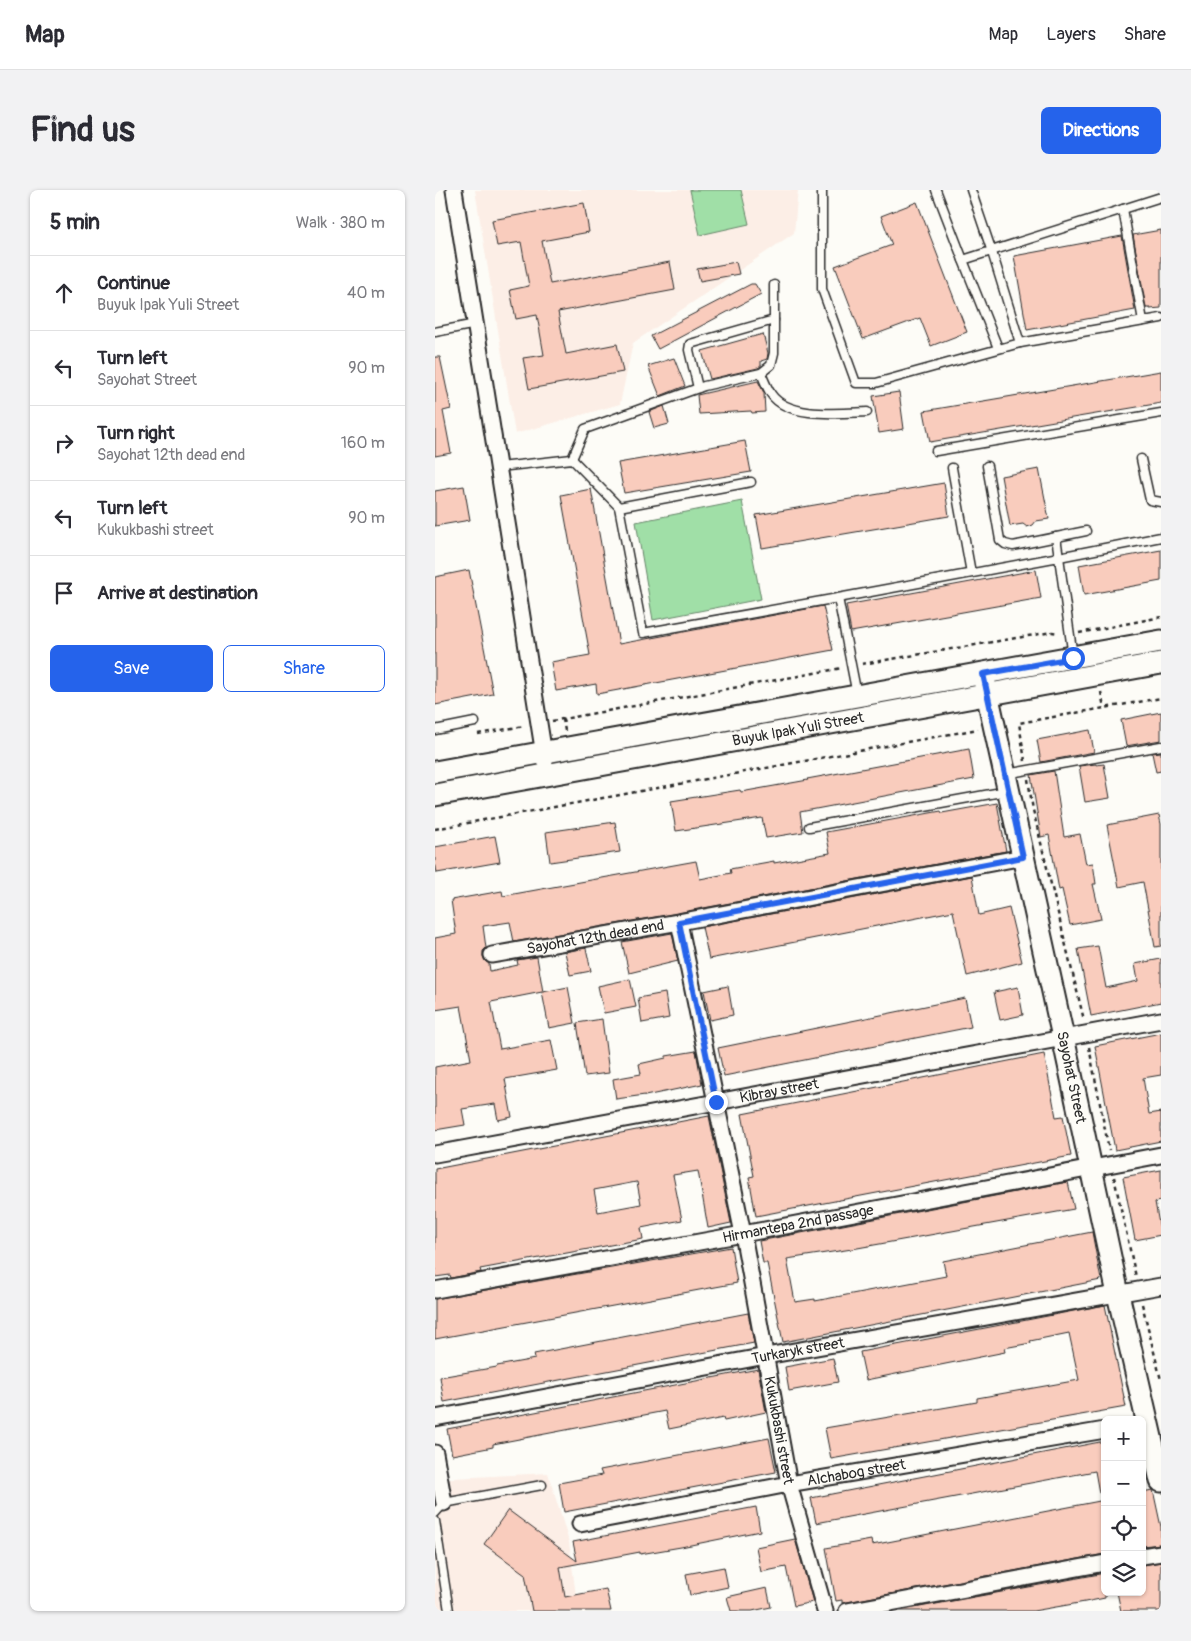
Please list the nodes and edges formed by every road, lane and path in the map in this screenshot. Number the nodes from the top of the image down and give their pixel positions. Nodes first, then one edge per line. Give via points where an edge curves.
1 (454, 190) edge
2 (822, 190) edge
3 (937, 190) edge
4 (971, 190) edge
5 (1161, 197) edge
6 (1123, 209) junction
7 (993, 252) junction
8 (963, 260) junction
9 (774, 285) dead end
10 (1161, 318) edge
11 (774, 320) junction
12 (1143, 321) junction
13 (476, 324) junction
14 (435, 332) edge
15 (1020, 343) junction
16 (998, 348) junction
17 (761, 373) junction
18 (698, 388) junction
19 (867, 412) dead end
20 (1161, 413) edge
21 (936, 451) dead end
22 (1141, 459) dead end
23 (572, 460) junction
24 (987, 466) dead end
25 (499, 467) junction
26 (952, 468) dead end
27 (751, 482) dead end
28 (1161, 502) edge
29 (619, 507) junction
30 (1086, 531) dead end
31 (1055, 537) junction
32 (1161, 537) edge
33 (1059, 557) junction
34 (971, 574) junction
35 (838, 598) junction
36 (1161, 617) edge
37 (1071, 634) junction
38 (1161, 642) edge
39 (1073, 658) junction
40 (1161, 663) edge
41 (851, 666) junction
42 (983, 674) junction
43 (1101, 691) dead end
44 (988, 695) junction
45 (857, 697) junction
46 (1161, 698) edge
47 (1104, 708) junction
48 (563, 719) junction
49 (475, 722) dead end
50 (539, 723) junction
51 (995, 726) junction
52 (435, 730) edge
53 (565, 731) dead end
54 (473, 734) dead end
55 (1161, 746) edge
56 (543, 753) junction
57 (1027, 771) junction
58 (435, 772) edge
59 (547, 775) junction
60 (1007, 782) junction
61 (435, 795) edge
62 (809, 827) dead end
63 (435, 829) edge
64 (1023, 857) junction
65 (679, 922) junction
66 (492, 955) dead end
67 (1161, 1020) edge
68 (1087, 1033) junction
69 (1063, 1037) junction
70 (716, 1102) junction
71 (435, 1154) edge
72 (1161, 1155) edge
73 (1101, 1166) junction
74 (743, 1234) junction
75 (1161, 1286) edge
76 (435, 1290) edge
77 (1139, 1291) junction
78 (1118, 1294) junction
79 (766, 1356) junction
80 (1161, 1380) edge
81 (435, 1418) edge
82 (1150, 1423) edge
83 (1101, 1431) edge
84 (435, 1453) edge
85 (1161, 1481) edge
86 (789, 1484) junction
87 (542, 1485) dead end
88 (439, 1508) edge
89 (435, 1521) edge
90 (580, 1524) dead end
91 (1161, 1553) edge
92 (1146, 1555) edge
93 (1101, 1564) edge
94 (449, 1611) edge
95 (825, 1611) edge
96 (847, 1611) edge

1 - 13 street
2 - 16 lane via 821,289 856,383 876,383
3 - 8 lane
4 - 7 lane
5 - 6 lane
6 - 7 lane
6 - 12 lane
7 - 8 lane
7 - 15 lane
8 - 16 lane
9 - 11 lane
10 - 12 lane
11 - 17 lane via 774,353 771,365
11 - 18 lane via 690,344
12 - 15 lane
13 - 14 lane
13 - 25 street
15 - 16 lane
17 - 18 lane
17 - 19 lane via 771,395 784,406 804,411
18 - 23 lane via 585,429
20 - 21 lane
22 - 28 lane via 1150,500
23 - 25 lane
23 - 29 lane
24 - 31 lane via 1000,540 1013,546
25 - 50 street
26 - 34 lane
27 - 29 lane
29 - 35 lane via 643,633
30 - 31 lane
31 - 33 lane
32 - 33 lane
33 - 34 lane
33 - 37 lane
34 - 35 lane
35 - 41 lane
36 - 37 path
37 - 39 lane
37 - 41 path via 1053,632
38 - 39 main road, Buyuk Ipak Yuli Street
39 - 42 main road, Buyuk Ipak Yuli Street
40 - 44 main road, Buyuk Ipak Yuli Street
41 - 45 lane
41 - 48 path
42 - 44 main road, Sayohat Street
42 - 45 main road, Buyuk Ipak Yuli Street
43 - 47 path
44 - 51 main road, Sayohat Street
44 - 59 main road, Buyuk Ipak Yuli Street
45 - 56 main road, Buyuk Ipak Yuli Street
46 - 47 path
47 - 57 path via 1019,723
48 - 50 path
48 - 53 path
49 - 52 lane
50 - 54 path
50 - 56 street
51 - 60 main road, Sayohat Street
51 - 63 path
55 - 57 lane
56 - 58 main road, Buyuk Ipak Yuli Street
56 - 59 street
57 - 60 lane
57 - 68 path via 1033,810
59 - 61 main road, Buyuk Ipak Yuli Street
60 - 62 lane
60 - 64 main road, Sayohat Street
64 - 65 street, Sayohat 12th dead end
64 - 69 main road, Sayohat Street
65 - 66 street, Sayohat 12th dead end
65 - 70 street, Kukukbashi street
67 - 68 street
68 - 69 street
68 - 73 path
69 - 70 street, Kibray street
69 - 73 main road, Sayohat Street
70 - 71 street, Kibray street
70 - 74 street, Kukukbashi street
72 - 73 street, Hirmantepa 2nd passage
73 - 74 street, Hirmantepa 2nd passage
73 - 77 path
73 - 78 main road, Sayohat Street
74 - 76 street, Hirmantepa 2nd passage
74 - 79 street, Kukukbashi street
75 - 77 street, Turkaryk street
77 - 78 street, Turkaryk street
77 - 80 path
78 - 79 street, Turkaryk street
78 - 82 main road, Sayohat Street
79 - 81 street, Turkaryk street
79 - 86 street, Kukukbashi street
82 - 85 main road, Sayohat Street
83 - 86 street, Alchabog street
84 - 88 street
86 - 90 street, Alchabog street
86 - 95 street, Kukukbashi street
87 - 88 lane
89 - 94 lane
91 - 92 street
93 - 96 street

